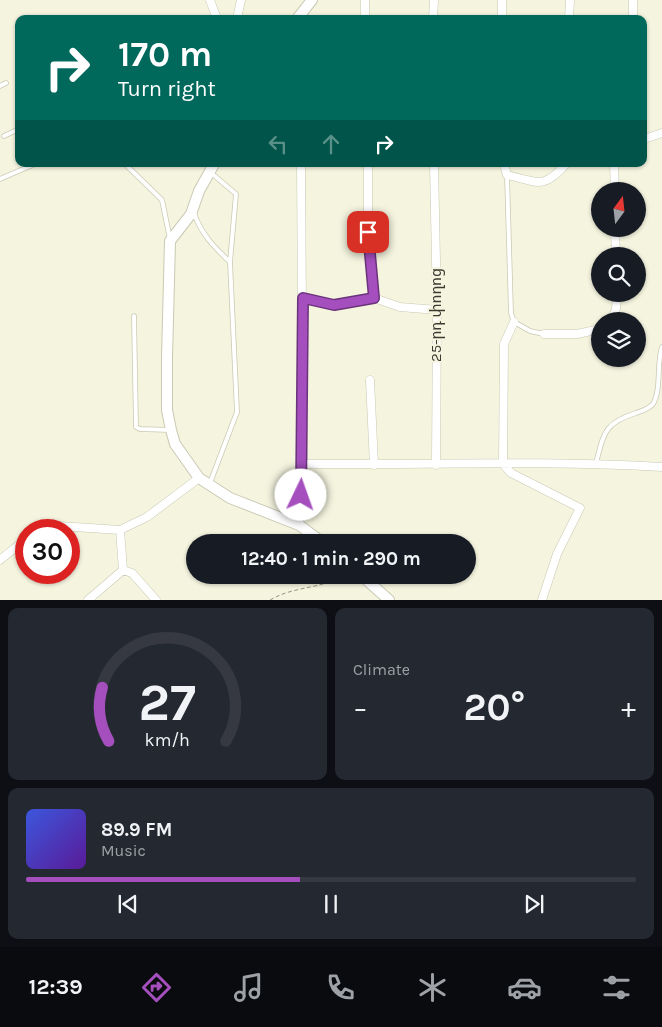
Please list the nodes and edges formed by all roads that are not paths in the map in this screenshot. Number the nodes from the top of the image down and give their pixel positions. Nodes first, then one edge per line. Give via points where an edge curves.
1 (210, 0) edge
2 (241, 0) edge
3 (312, 0) edge
4 (365, 0) edge
5 (434, 0) edge
6 (502, 0) edge
7 (570, 0) edge
8 (633, 0) edge
9 (216, 15) edge
10 (238, 15) edge
11 (300, 15) edge
12 (365, 15) edge
13 (433, 15) edge
14 (502, 15) edge
15 (569, 15) edge
16 (633, 15) edge
17 (6, 83) dead end
18 (0, 86) edge
19 (15, 131) edge
20 (662, 133) edge
21 (4, 136) dead end
22 (647, 138) edge
23 (28, 167) edge
24 (128, 167) edge
25 (301, 167) edge
26 (368, 167) edge
27 (434, 167) edge
28 (505, 167) edge
29 (563, 167) edge
30 (614, 167) edge
31 (212, 168) edge
32 (507, 175) junction
33 (0, 179) edge
34 (615, 182) edge
35 (193, 209) junction
36 (170, 241) junction
37 (230, 262) junction
38 (303, 298) junction
39 (374, 298) junction
40 (437, 310) junction
41 (134, 316) dead end
42 (514, 322) junction
43 (591, 331) edge
44 (544, 334) joint
45 (662, 347) edge
46 (370, 380) dead end
47 (656, 396) junction
48 (662, 398) edge
49 (171, 430) junction
50 (596, 463) junction
51 (303, 464) junction
52 (503, 464) junction
53 (374, 465) junction
54 (436, 465) junction
55 (662, 467) edge
56 (199, 478) junction
57 (209, 485) junction
58 (299, 525) junction
59 (80, 527) edge
60 (120, 530) junction
61 (311, 534) edge
62 (15, 548) edge
63 (0, 560) edge
64 (123, 570) junction
65 (371, 584) edge
66 (88, 600) edge
67 (156, 600) edge
68 (389, 600) edge
69 (542, 600) edge

1 - 9 street
2 - 10 street
3 - 11 street
4 - 12 street
5 - 13 street
6 - 14 street
7 - 15 street
8 - 16 street
17 - 18 lane
19 - 21 lane
20 - 22 street
23 - 33 lane
24 - 36 lane via 162,200
25 - 38 street
26 - 39 street via 368,232
27 - 40 street, 25-րդ փողոց
28 - 32 street
29 - 32 street via 552,179 541,183
30 - 34 street
31 - 35 street
31 - 37 lane via 236,194
32 - 42 lane via 511,313
35 - 36 street
35 - 37 lane via 198,226
36 - 49 street via 167,358
37 - 57 lane via 237,412
38 - 39 street via 334,305
38 - 51 street
39 - 40 street via 400,307
40 - 54 street, 25-րդ փողոց
41 - 49 lane via 136,427
42 - 44 lane
42 - 52 street via 504,344
43 - 44 street
45 - 47 lane
46 - 53 street
47 - 48 lane
47 - 50 lane via 652,405 618,418 607,429
49 - 56 street via 175,444
50 - 52 street
50 - 55 street
51 - 53 street
51 - 58 street
52 - 54 street
52 - 69 street via 511,473 580,508 557,554
53 - 54 street
56 - 57 street
56 - 60 street via 147,517
57 - 58 street via 230,498
58 - 61 street
59 - 60 street
60 - 64 street
62 - 63 street
64 - 66 street
64 - 67 street via 132,573
65 - 68 street

